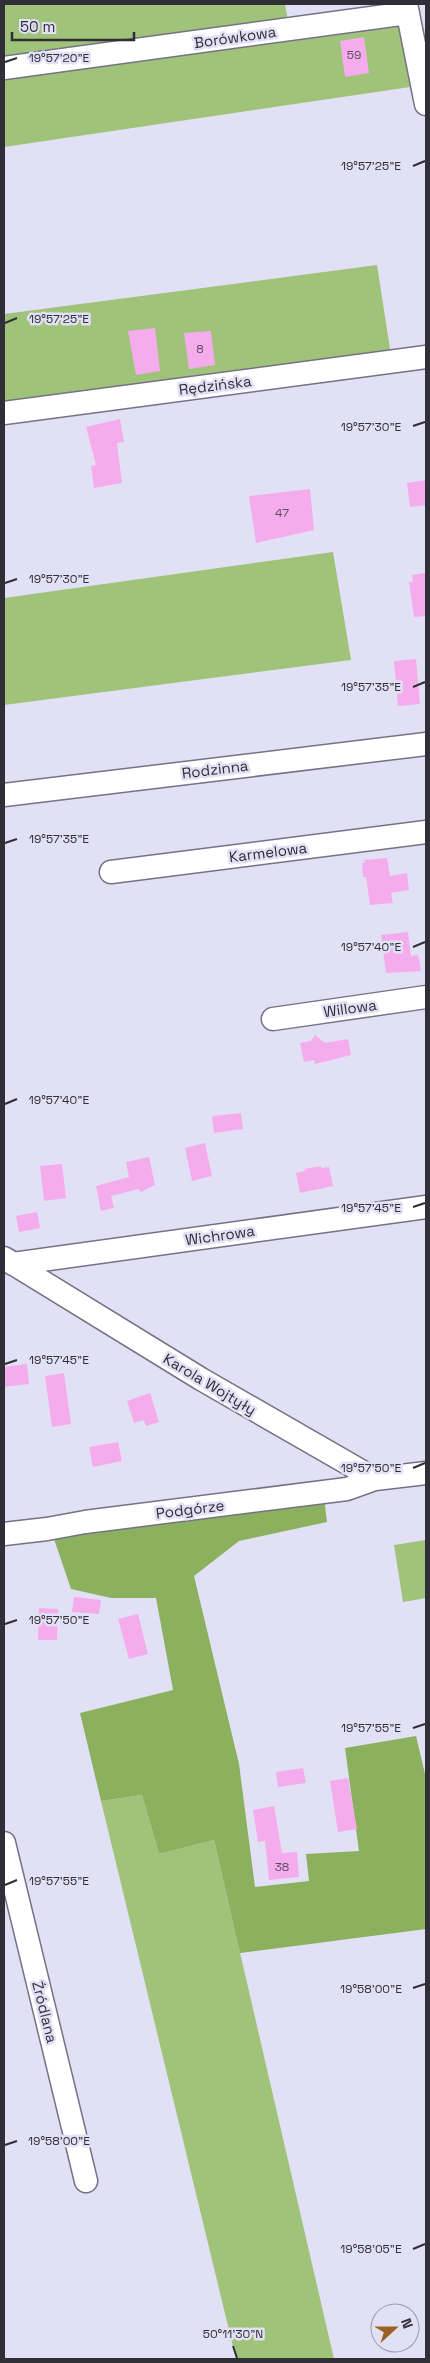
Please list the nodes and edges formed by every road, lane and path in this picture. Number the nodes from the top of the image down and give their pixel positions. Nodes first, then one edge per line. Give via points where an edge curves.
1 (407, 8) edge
2 (4, 68) edge
3 (426, 104) edge
4 (426, 357) edge
5 (4, 412) edge
6 (426, 744) edge
7 (4, 795) edge
8 (426, 832) edge
9 (110, 872) dead end
10 (426, 997) edge
11 (273, 1020) dead end
12 (426, 1207) edge
13 (9, 1261) edge
14 (426, 1473) edge
15 (374, 1479) junction
16 (4, 1534) edge
17 (4, 1843) edge
18 (86, 2181) dead end

1 - 2 street, Borówkowa
1 - 3 street
4 - 5 street, Rędzińska
6 - 7 street, Rodzinna
8 - 9 street, Karmelowa
10 - 11 street, Willowa
12 - 13 street, Wichrowa
13 - 15 street, Karola Wojtyły via 201,1379
14 - 15 street
15 - 16 street, Podgórze via 347,1489
17 - 18 street, Źródlana

